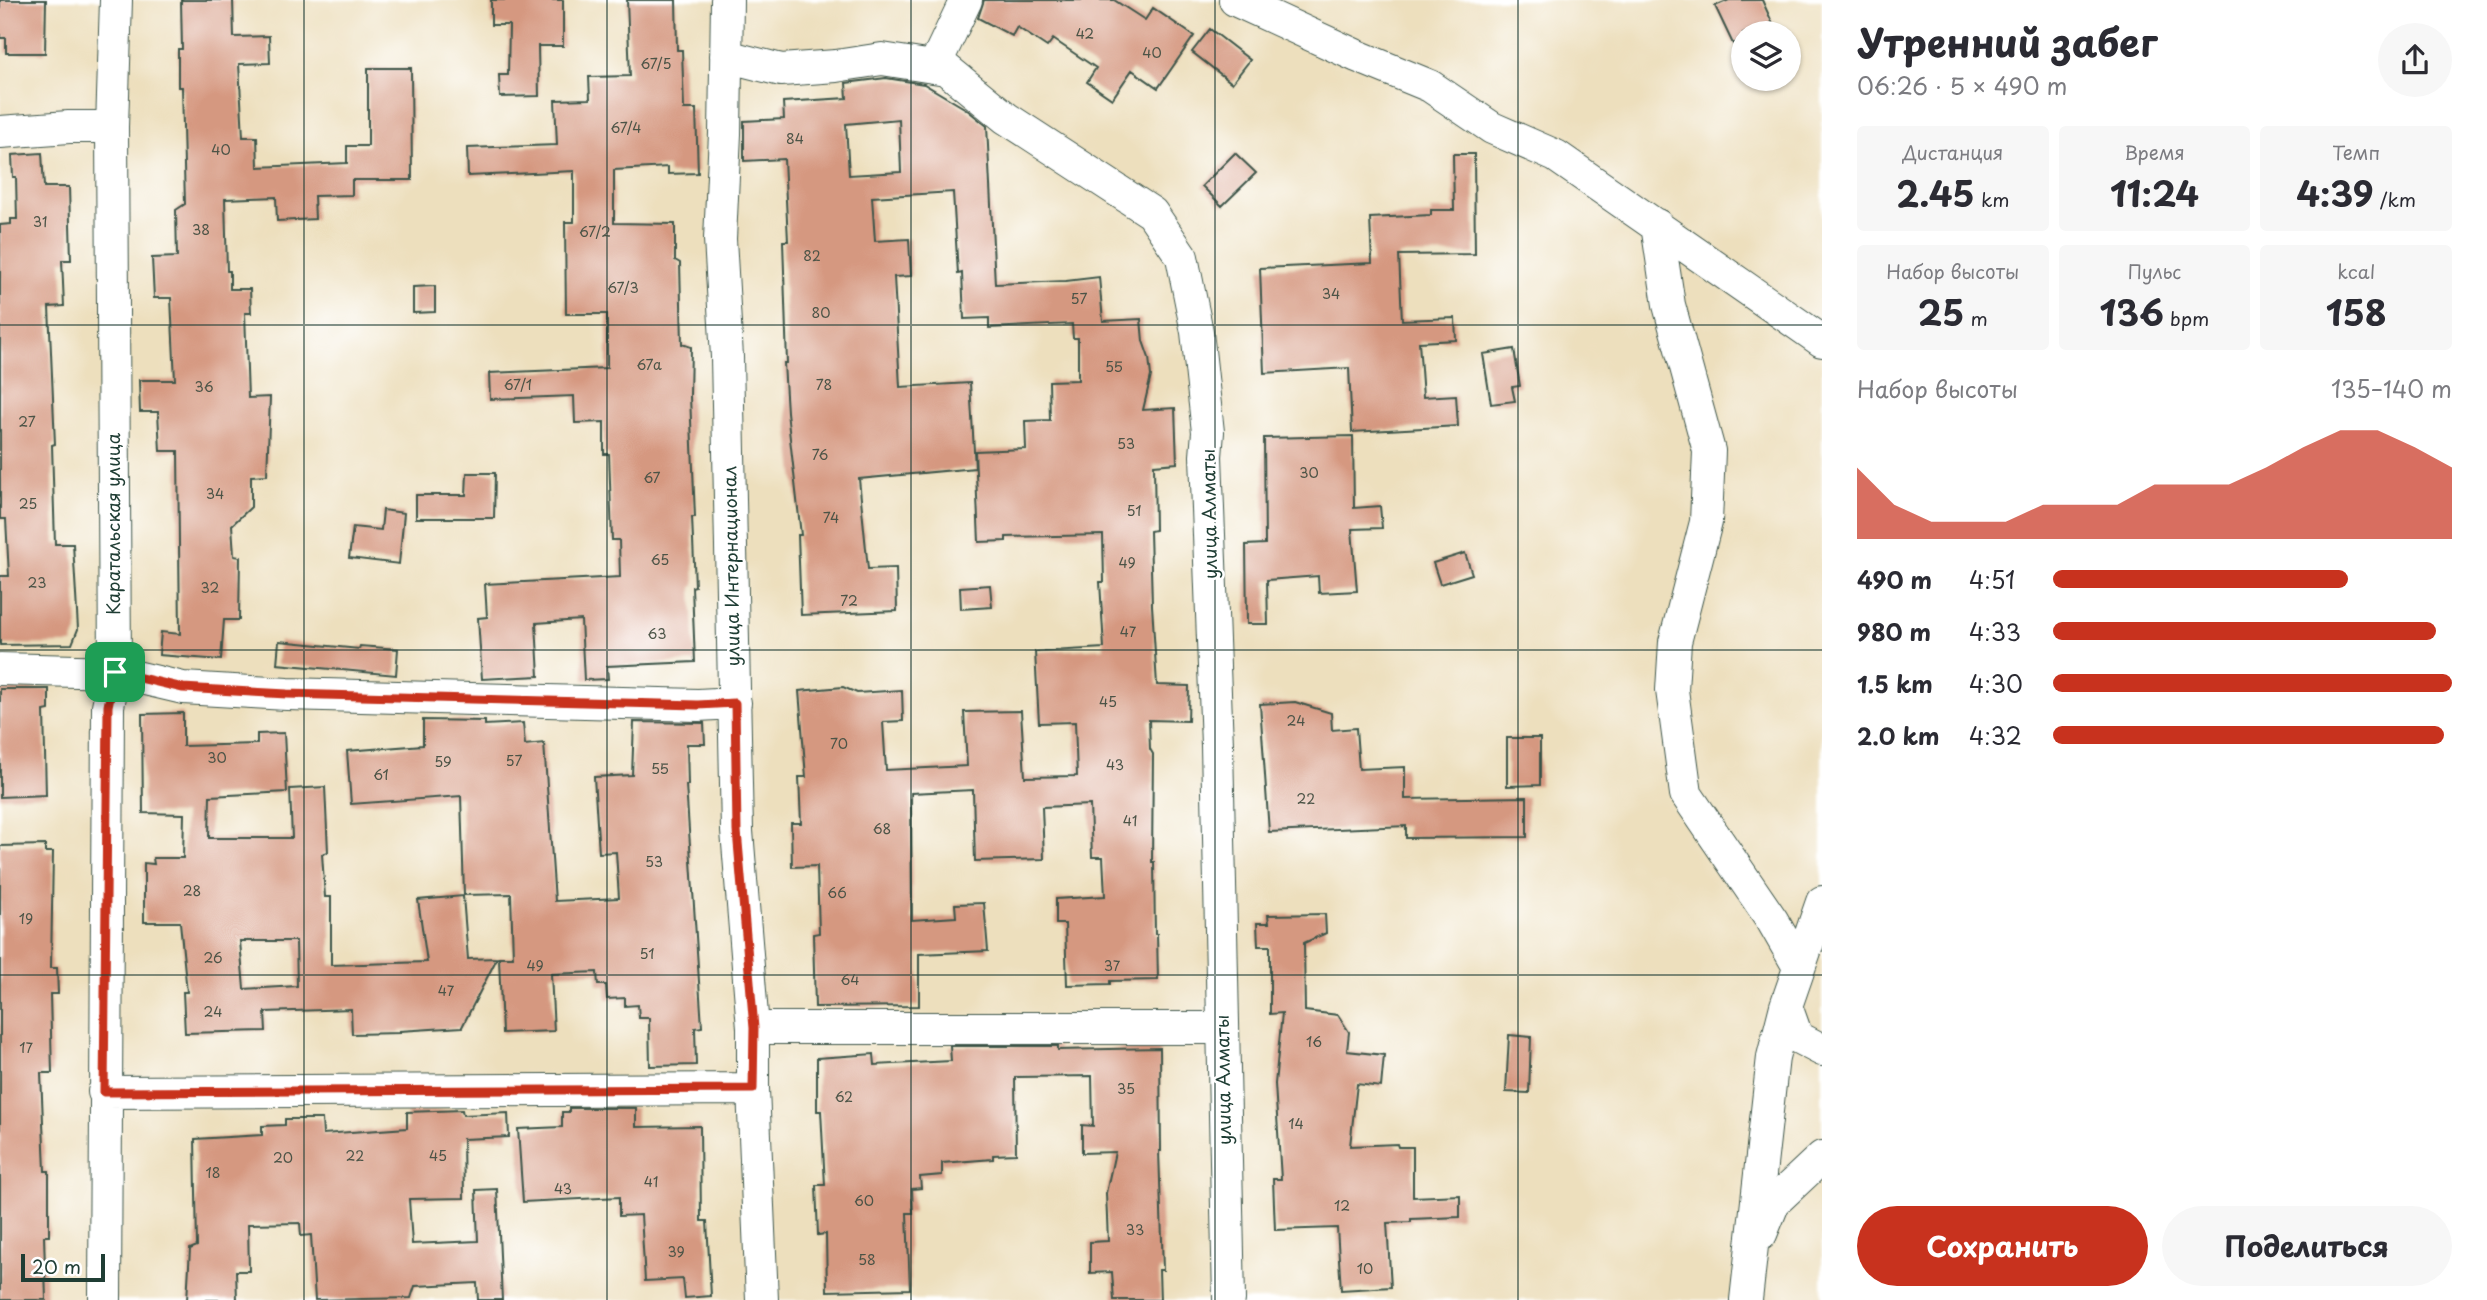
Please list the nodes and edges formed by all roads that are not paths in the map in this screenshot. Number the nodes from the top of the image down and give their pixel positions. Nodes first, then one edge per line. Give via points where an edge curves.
1 (116, 0) edge
2 (727, 0) edge
3 (965, 0) edge
4 (1235, 0) edge
5 (726, 56) junction
6 (934, 67) junction
7 (112, 127) junction
8 (0, 132) edge
9 (1657, 225) junction
10 (1822, 341) edge
11 (0, 669) edge
12 (115, 672) junction
13 (735, 703) junction
14 (1822, 902) edge
15 (1799, 967) junction
16 (1786, 1006) junction
17 (754, 1028) junction
18 (1223, 1028) junction
19 (1822, 1050) edge
20 (753, 1089) junction
21 (104, 1092) junction
22 (1822, 1157) edge
23 (1751, 1257) junction
24 (105, 1300) edge
25 (762, 1300) edge
26 (1228, 1300) edge
27 (1746, 1300) edge

1 - 7 street, Каратальская улица
2 - 5 street, улица Интернационал
3 - 6 street
4 - 9 street via 1430,86 1493,128 1556,156
5 - 6 street, улица Алматы via 781,70 882,59
5 - 13 street, улица Интернационал via 720,239
6 - 18 street, улица Алматы via 946,69 1006,118 1152,213 1182,257 1198,332 1208,432
7 - 8 street
7 - 12 street, Каратальская улица
9 - 10 street
9 - 15 street via 1669,305 1709,451 1706,522 1675,642 1672,690 1686,794
11 - 12 street
12 - 13 street via 183,688 287,694
12 - 21 street, Каратальская улица via 108,706
13 - 17 street, улица Интернационал via 737,831
14 - 15 street
15 - 16 street
16 - 19 street via 1797,1037
16 - 23 street via 1773,1057
17 - 18 street
17 - 20 street, улица Интернационал
18 - 26 street, улица Алматы
20 - 21 street
20 - 25 street, улица Интернационал
21 - 24 street, Каратальская улица
22 - 23 street via 1774,1202
23 - 27 street

